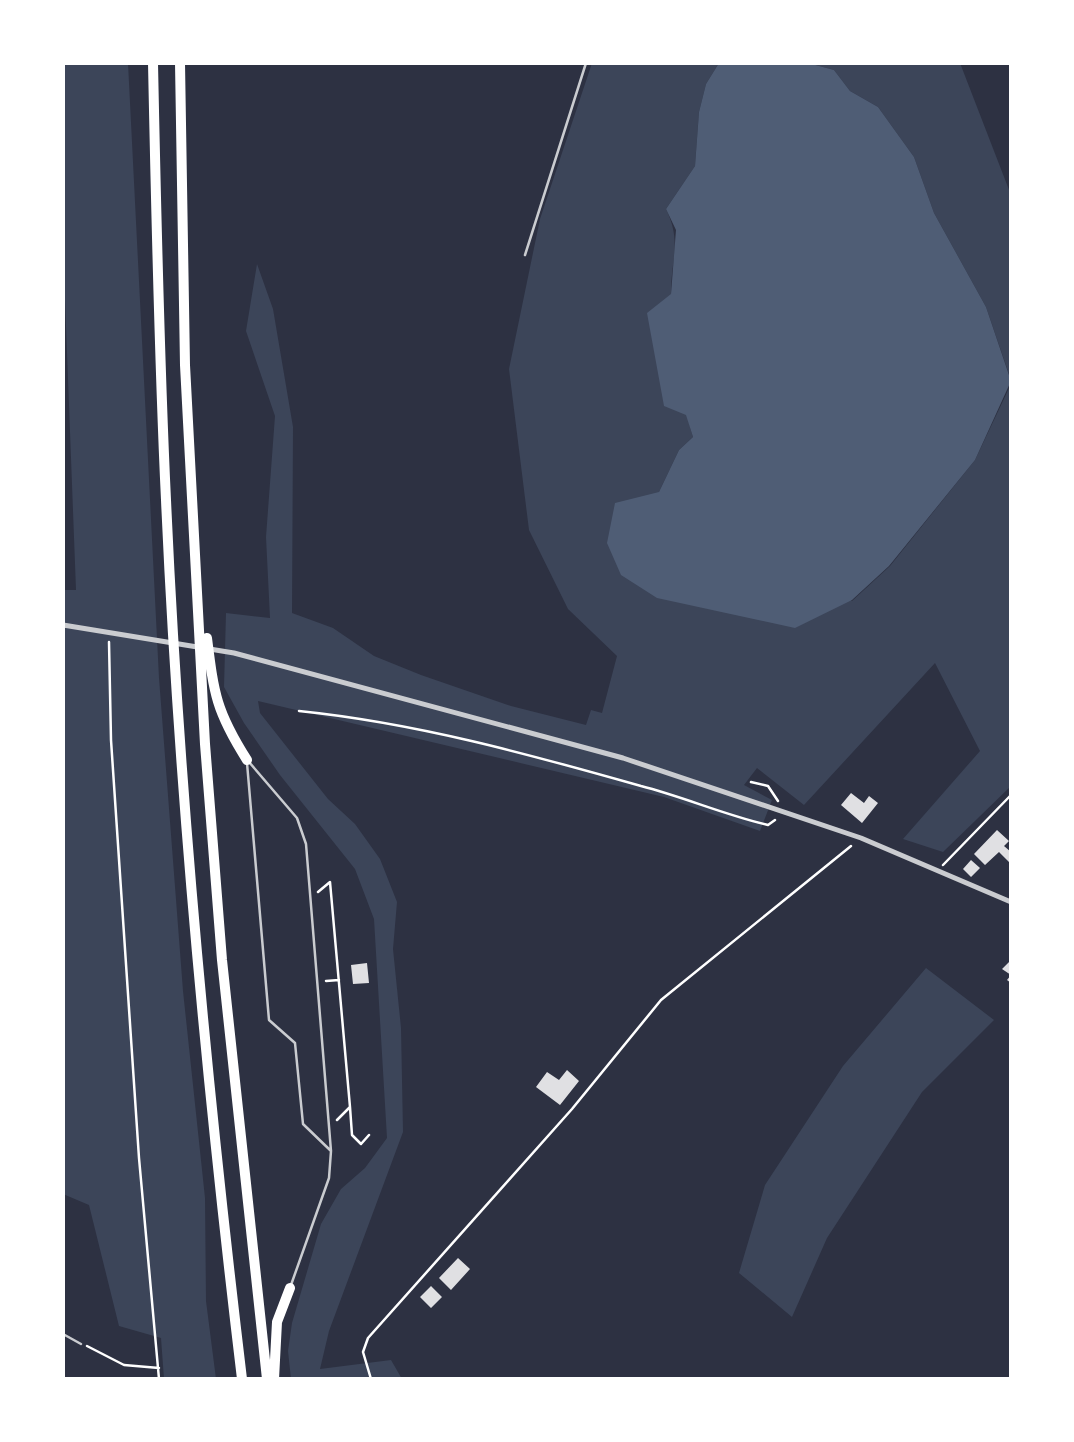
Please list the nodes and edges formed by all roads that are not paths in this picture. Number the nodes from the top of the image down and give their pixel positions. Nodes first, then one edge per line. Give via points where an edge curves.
1 (153, 63) edge
2 (180, 63) edge
3 (586, 63) edge
4 (525, 255) dead end
5 (197, 566) junction
6 (63, 625) edge
7 (247, 760) junction
8 (1011, 902) edge
9 (331, 1151) junction
10 (290, 1288) joint
11 (63, 1334) edge
12 (82, 1345) road end
13 (242, 1379) edge
14 (267, 1379) edge
15 (274, 1379) edge

1 - 13 highway via 166,502 179,724 209,1093
2 - 5 highway via 185,365
3 - 4 lane
5 - 7 highway via 215,701
5 - 14 highway via 222,960
6 - 8 street via 233,653 623,758 861,838
7 - 9 lane via 297,818 306,844
7 - 9 lane via 269,1020 295,1043 303,1124
9 - 10 lane via 330,1178
10 - 15 highway via 277,1322
11 - 12 lane

